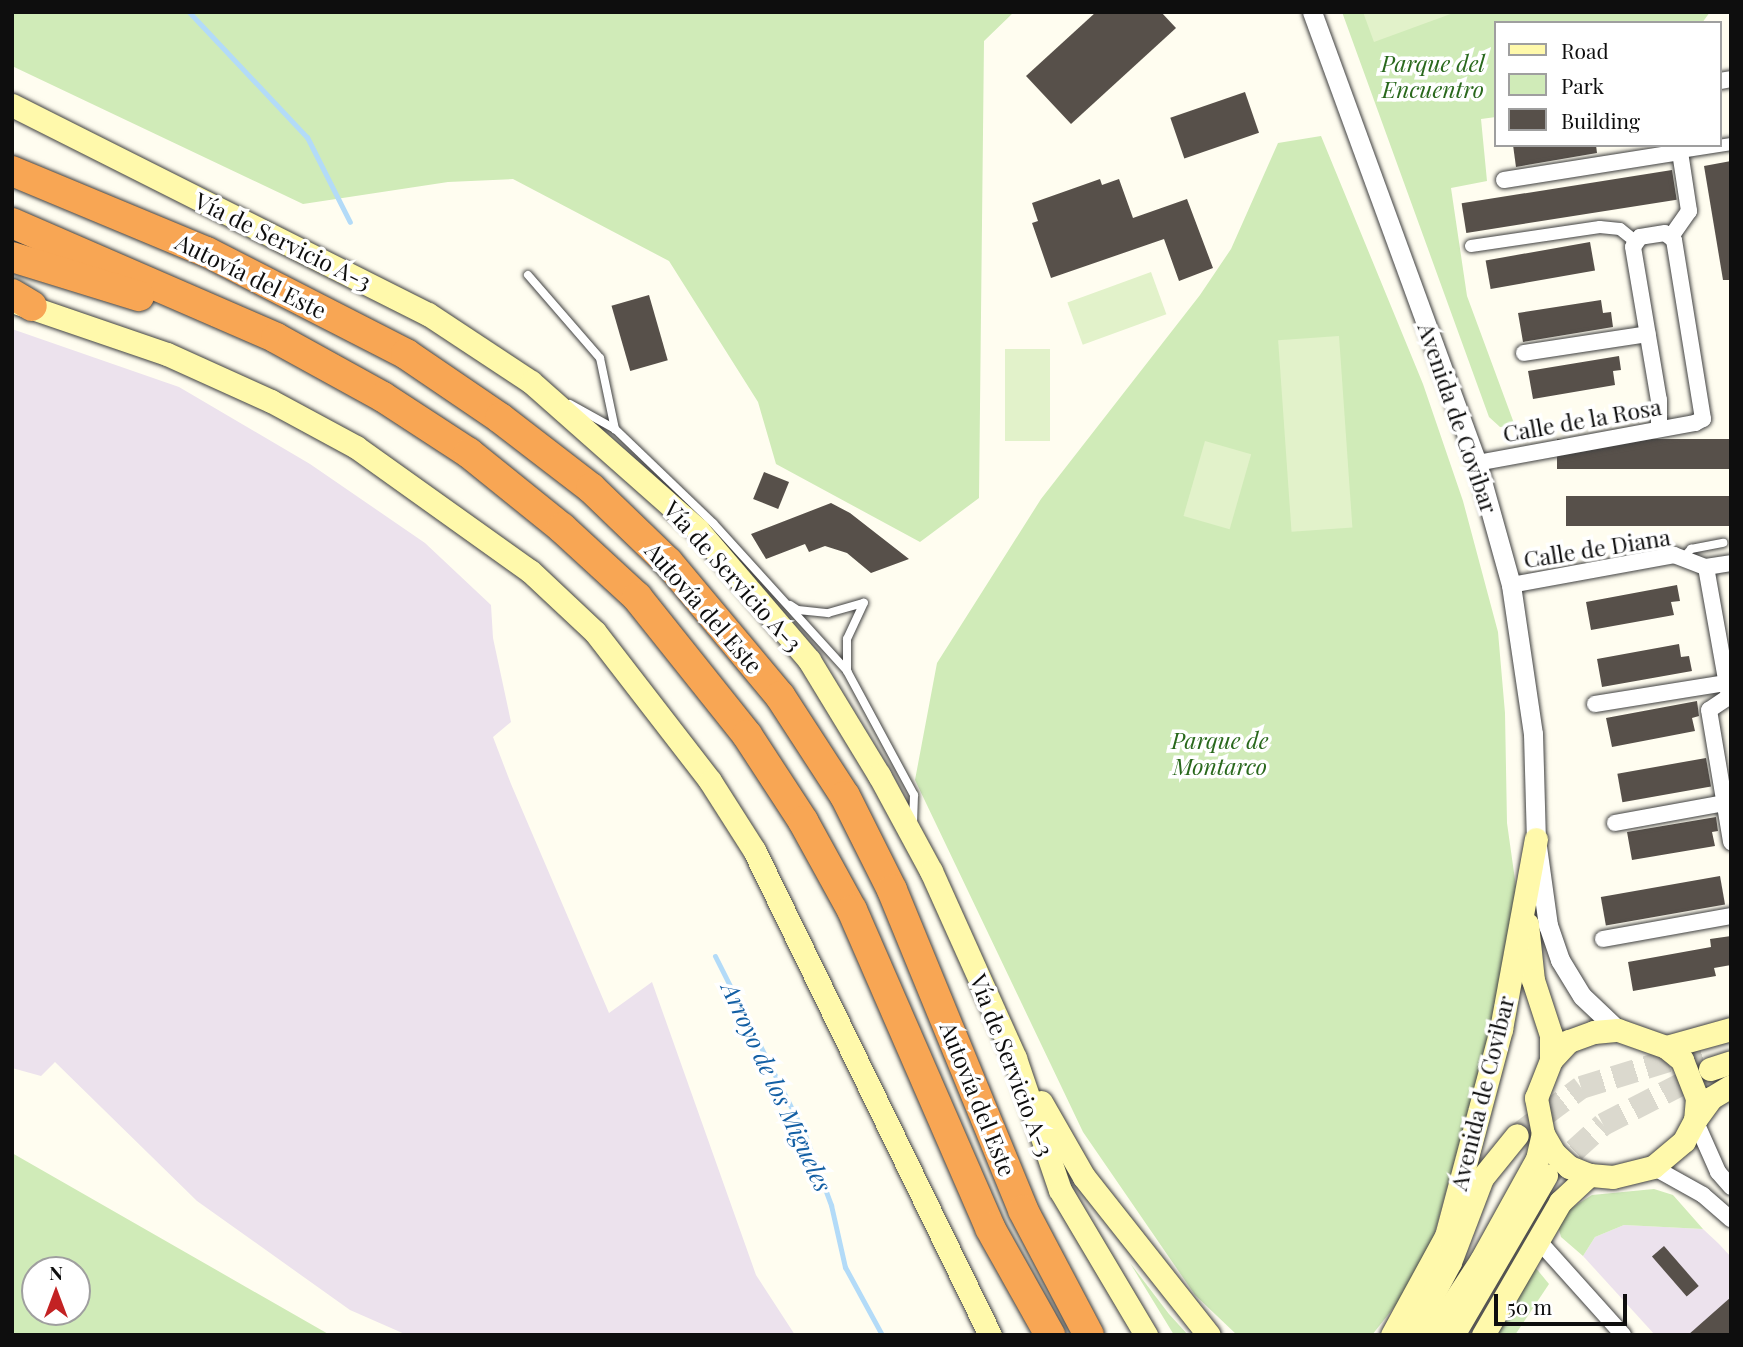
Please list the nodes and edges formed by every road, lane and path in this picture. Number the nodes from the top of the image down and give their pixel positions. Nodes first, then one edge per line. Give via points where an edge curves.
1 (1312, 12) edge
2 (12, 105) edge
3 (1712, 147) edge
4 (1680, 152) junction
5 (15, 172) edge
6 (1504, 180) dead end
7 (12, 223) edge
8 (1672, 235) junction
9 (1635, 241) junction
10 (1471, 246) dead end
11 (12, 257) edge
12 (528, 275) dead end
13 (19, 301) edge
14 (1648, 334) junction
15 (276, 338) junction
16 (1524, 353) dead end
17 (531, 382) junction
18 (615, 429) junction
19 (1660, 429) junction
20 (1477, 463) junction
21 (1723, 543) dead end
22 (1684, 557) junction
23 (1731, 563) edge
24 (1706, 567) junction
25 (1511, 584) junction
26 (776, 595) junction
27 (847, 671) junction
28 (1729, 692) edge
29 (1595, 704) dead end
30 (1725, 794) edge
31 (1615, 823) dead end
32 (912, 836) junction
33 (1536, 839) junction
34 (1731, 842) edge
35 (1525, 900) junction
36 (1731, 916) edge
37 (1603, 939) dead end
38 (1731, 1029) edge
39 (1618, 1030) junction
40 (1731, 1041) edge
41 (1666, 1047) junction
42 (1015, 1058) junction
43 (1550, 1060) junction
44 (1714, 1060) tunnel mouth
45 (1731, 1086) edge
46 (1695, 1120) junction
47 (1543, 1134) junction
48 (1517, 1135) tunnel mouth
49 (1653, 1167) junction
50 (1546, 1175) tunnel mouth
51 (1589, 1175) junction
52 (1731, 1186) edge
53 (1731, 1219) edge
54 (1537, 1239) junction
55 (990, 1335) edge
56 (1050, 1335) edge
57 (1089, 1335) edge
58 (1146, 1335) edge
59 (1209, 1335) edge
60 (1392, 1335) edge
61 (1411, 1335) edge
62 (1432, 1335) edge
63 (1453, 1335) edge
64 (1483, 1335) edge
65 (1623, 1335) edge

1 - 20 street, Avenida de Covibar
2 - 17 main road, Vía de Servicio A-3 via 428,314
3 - 4 street
4 - 6 street
4 - 8 street via 1689,211
5 - 57 highway, Autovía del Este via 207,252 406,354 591,488 668,562 780,696 845,796 892,890 1023,1210
7 - 15 highway, Autovía del Este
8 - 9 street
8 - 19 street, Calle de la Rosa via 1704,412 1695,423
9 - 10 street via 1620,229 1600,227
9 - 14 street
11 - 15 highway
12 - 18 lane via 600,358
13 - 55 main road via 167,354 271,401 356,447 530,571 595,632 710,781 754,850
14 - 16 street
14 - 19 street
15 - 56 highway, Autovía del Este via 383,397 469,453 562,528 637,597 678,644 754,746 852,910 990,1228
17 - 18 lane
17 - 32 main road, Vía de Servicio A-3 via 698,530 809,660
18 - 26 lane via 713,523
19 - 20 street, Calle de la Rosa
20 - 25 street, Avenida de Covibar
21 - 22 lane via 1691,549
22 - 24 street, Calle de Diana
22 - 25 street, Calle de Diana
23 - 24 street
24 - 28 street
25 - 33 street, Avenida de Covibar via 1532,734
26 - 27 lane
26 - 27 lane via 798,610 828,613 864,603 847,639
27 - 32 lane via 914,795
28 - 29 street
28 - 30 street via 1709,710
30 - 31 street
30 - 34 street
32 - 42 main road, Vía de Servicio A-3
33 - 35 main road, Avenida de Covibar
33 - 39 street, Avenida de Covibar via 1548,925 1559,960 1582,996
35 - 43 main road via 1533,980 1551,1035
35 - 60 main road, Avenida de Covibar via 1501,1029 1446,1236
36 - 37 street
38 - 41 main road
39 - 41 main road
39 - 43 main road via 1569,1041
40 - 44 main road
41 - 46 main road via 1682,1060 1692,1079 1697,1098
42 - 58 main road, Vía de Servicio A-3 via 1060,1190
42 - 59 main road via 1084,1177
43 - 47 main road via 1536,1098
45 - 46 main road via 1711,1098
46 - 49 main road via 1684,1141
46 - 52 street via 1718,1172
47 - 51 main road via 1569,1167
47 - 62 main road via 1537,1159
48 - 61 main road via 1482,1178 1450,1262
49 - 51 main road via 1613,1178
49 - 53 street via 1703,1195
50 - 63 main road
51 - 54 main road via 1560,1202
54 - 64 main road
54 - 65 street

